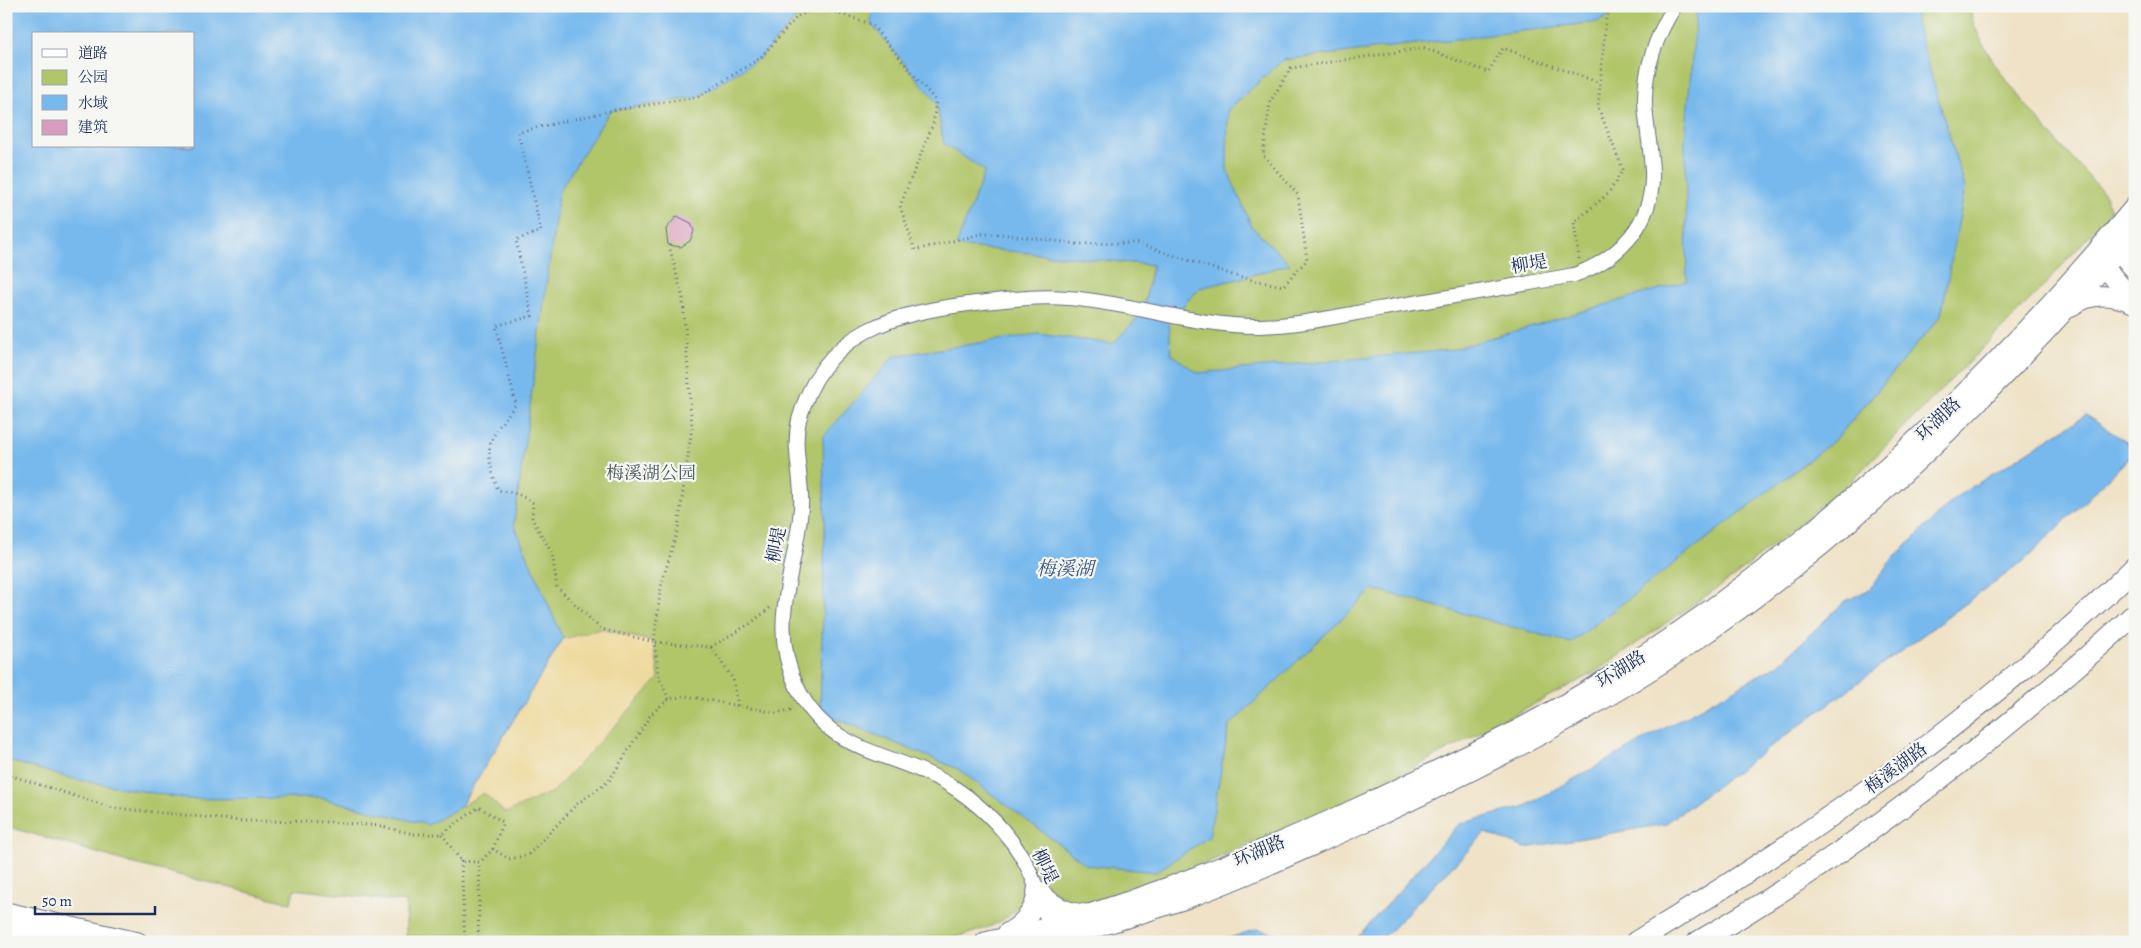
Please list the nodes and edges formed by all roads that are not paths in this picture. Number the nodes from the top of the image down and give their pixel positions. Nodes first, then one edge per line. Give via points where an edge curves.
1 (1675, 6) edge
2 (2135, 206) edge
3 (2135, 231) edge
4 (2113, 244) junction
5 (2099, 261) junction
6 (2135, 270) edge
7 (2135, 304) edge
8 (2063, 312) junction
9 (2135, 566) edge
10 (2135, 614) edge
11 (1036, 890) junction
12 (6, 912) edge
13 (1100, 920) junction
14 (6, 928) edge
15 (1053, 939) edge
16 (990, 941) edge
17 (69, 942) edge
18 (138, 942) edge
19 (1086, 942) edge
20 (1636, 942) edge
21 (1698, 942) edge

1 - 11 street, 柳堤 via 1657,38 1649,69 1645,101 1652,171 1647,207 1630,239 1595,268 1292,324 1230,325 1088,300 1028,297 930,309 868,328 836,352 813,387 796,438 801,504 783,610 789,666 802,696 829,730 858,748 930,775 972,801 1008,838 1026,864
2 - 4 main road, 环湖路
3 - 4 main road, 环湖路
4 - 5 main road, 环湖路
4 - 6 main road
5 - 7 main road
5 - 8 main road, 环湖路
5 - 13 main road, 环湖路 via 1934,425 1803,540 1678,632 1581,694 1418,780
7 - 8 main road via 2110,295 2096,296 2080,300
8 - 13 main road, 环湖路 via 2006,376 1895,481 1803,560 1680,651 1548,731 1446,783 1248,874
9 - 20 main road, 梅溪湖路 via 2019,673 1889,774 1758,866
10 - 21 main road, 梅溪湖路 via 2005,728 1896,810 1785,889
11 - 13 main road via 1056,906
11 - 15 street, 柳堤
11 - 16 main road via 1037,898 1028,916 1010,932
12 - 18 main road
13 - 15 main road, 环湖路
13 - 19 main road
14 - 17 main road
15 - 16 main road, 环湖路

